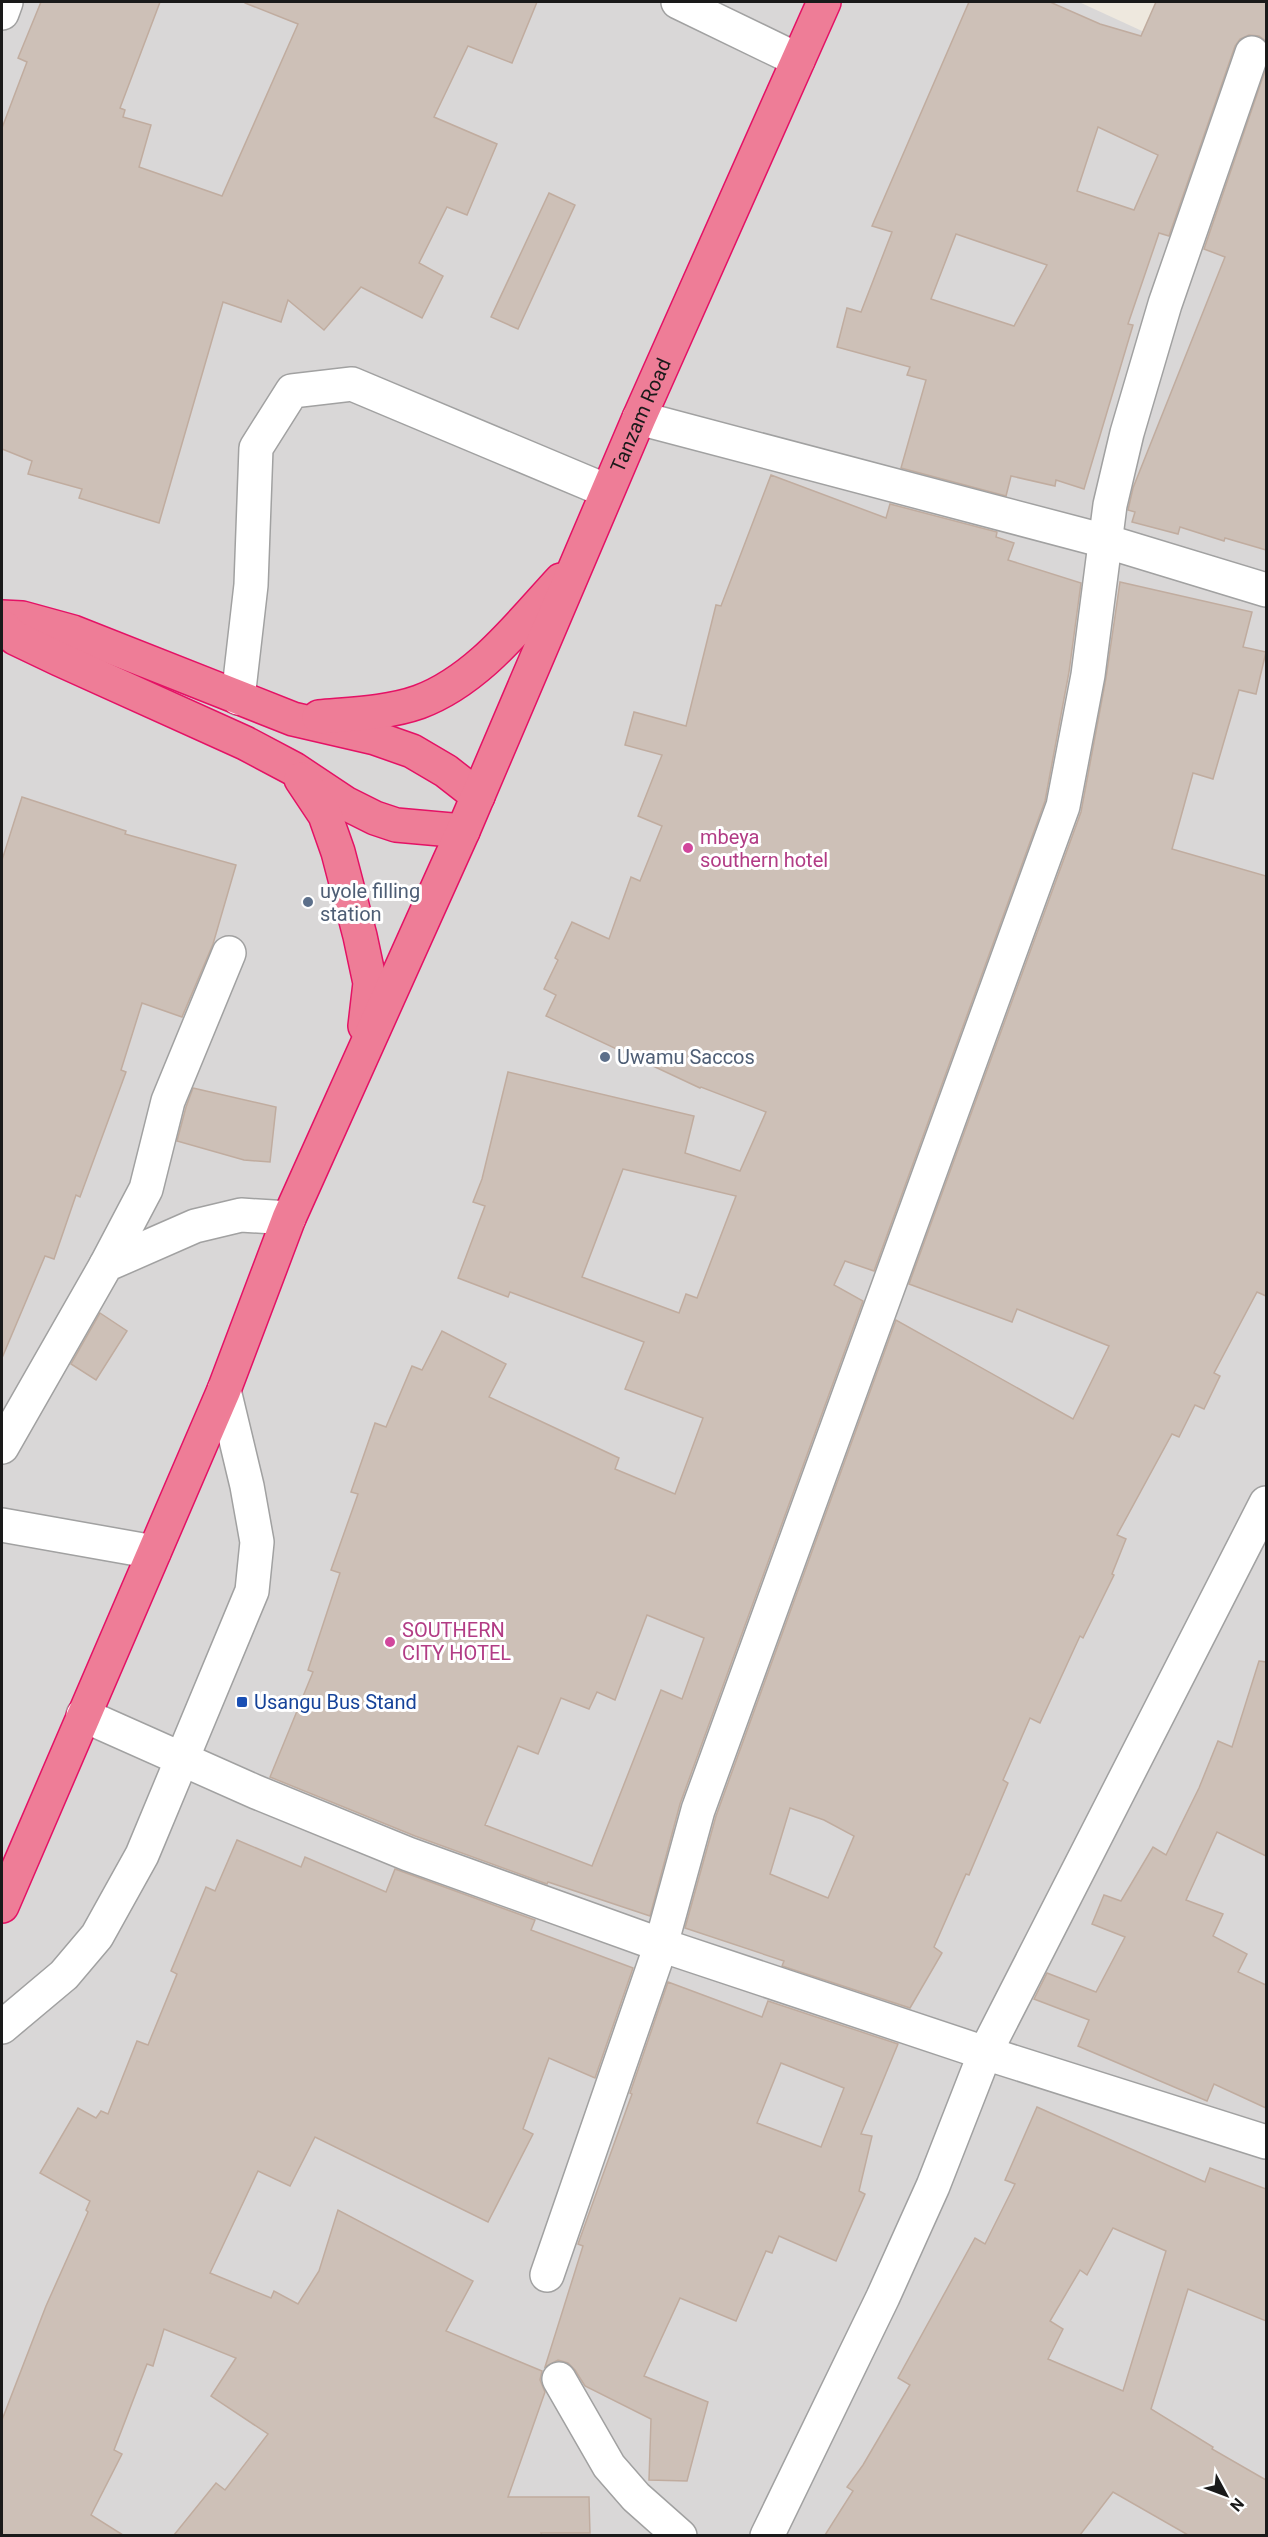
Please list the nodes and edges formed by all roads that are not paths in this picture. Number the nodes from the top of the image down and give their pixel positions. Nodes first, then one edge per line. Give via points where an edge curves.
1 (6, 2) edge
2 (678, 2) edge
3 (824, 2) edge
4 (2, 13) edge
5 (1252, 53) dead end
6 (798, 60) junction
7 (639, 418) junction
8 (607, 490) junction
9 (1105, 541) junction
10 (576, 563) junction
11 (1266, 590) edge
12 (2, 617) edge
13 (2, 626) edge
14 (238, 698) junction
15 (293, 719) junction
16 (294, 769) junction
17 (478, 796) junction
18 (463, 831) junction
19 (229, 952) dead end
20 (361, 1055) junction
21 (289, 1218) junction
22 (106, 1265) junction
23 (225, 1390) junction
24 (2, 1447) edge
25 (1266, 1503) edge
26 (2, 1525) edge
27 (154, 1552) junction
28 (83, 1715) junction
29 (181, 1759) junction
30 (2, 1906) edge
31 (661, 1945) junction
32 (2, 2027) edge
33 (985, 2053) junction
34 (1266, 2142) edge
35 (547, 2275) dead end
36 (559, 2379) dead end
37 (680, 2535) edge
38 (766, 2535) edge

1 - 4 street
2 - 6 street
3 - 6 highway, Tanzam Road
5 - 9 street via 1141,377
6 - 7 highway, Tanzam Road
7 - 8 highway, Tanzam Road
7 - 9 street
8 - 10 highway, Tanzam Road
8 - 14 street via 352,384 292,391 256,448 251,585
9 - 11 street
9 - 31 street via 1088,675 1063,806 698,1810
10 - 15 highway via 466,676 420,702 384,710
10 - 17 highway, Tanzam Road
12 - 14 highway via 22,618 73,632
13 - 16 highway via 15,638
14 - 15 highway
15 - 17 highway via 412,751
16 - 18 highway via 375,818 396,825
16 - 20 highway via 325,815 360,936 370,983
17 - 18 highway, Tanzam Road
18 - 20 highway, Tanzam Road
19 - 22 street via 168,1101 146,1189
20 - 21 highway, Tanzam Road
21 - 22 street via 241,1215 195,1226
21 - 23 highway, Tanzam Road
22 - 24 street
23 - 27 highway, Tanzam Road
23 - 29 street via 257,1542 252,1591
25 - 33 street
26 - 27 street
27 - 28 highway, Tanzam Road
28 - 29 street
28 - 30 highway, Tanzam Road
29 - 31 street via 408,1854
29 - 32 street via 142,1855 96,1936 64,1975
31 - 33 street
31 - 35 street
33 - 34 street
33 - 38 street via 933,2186 883,2297
36 - 37 street via 609,2466 636,2497

